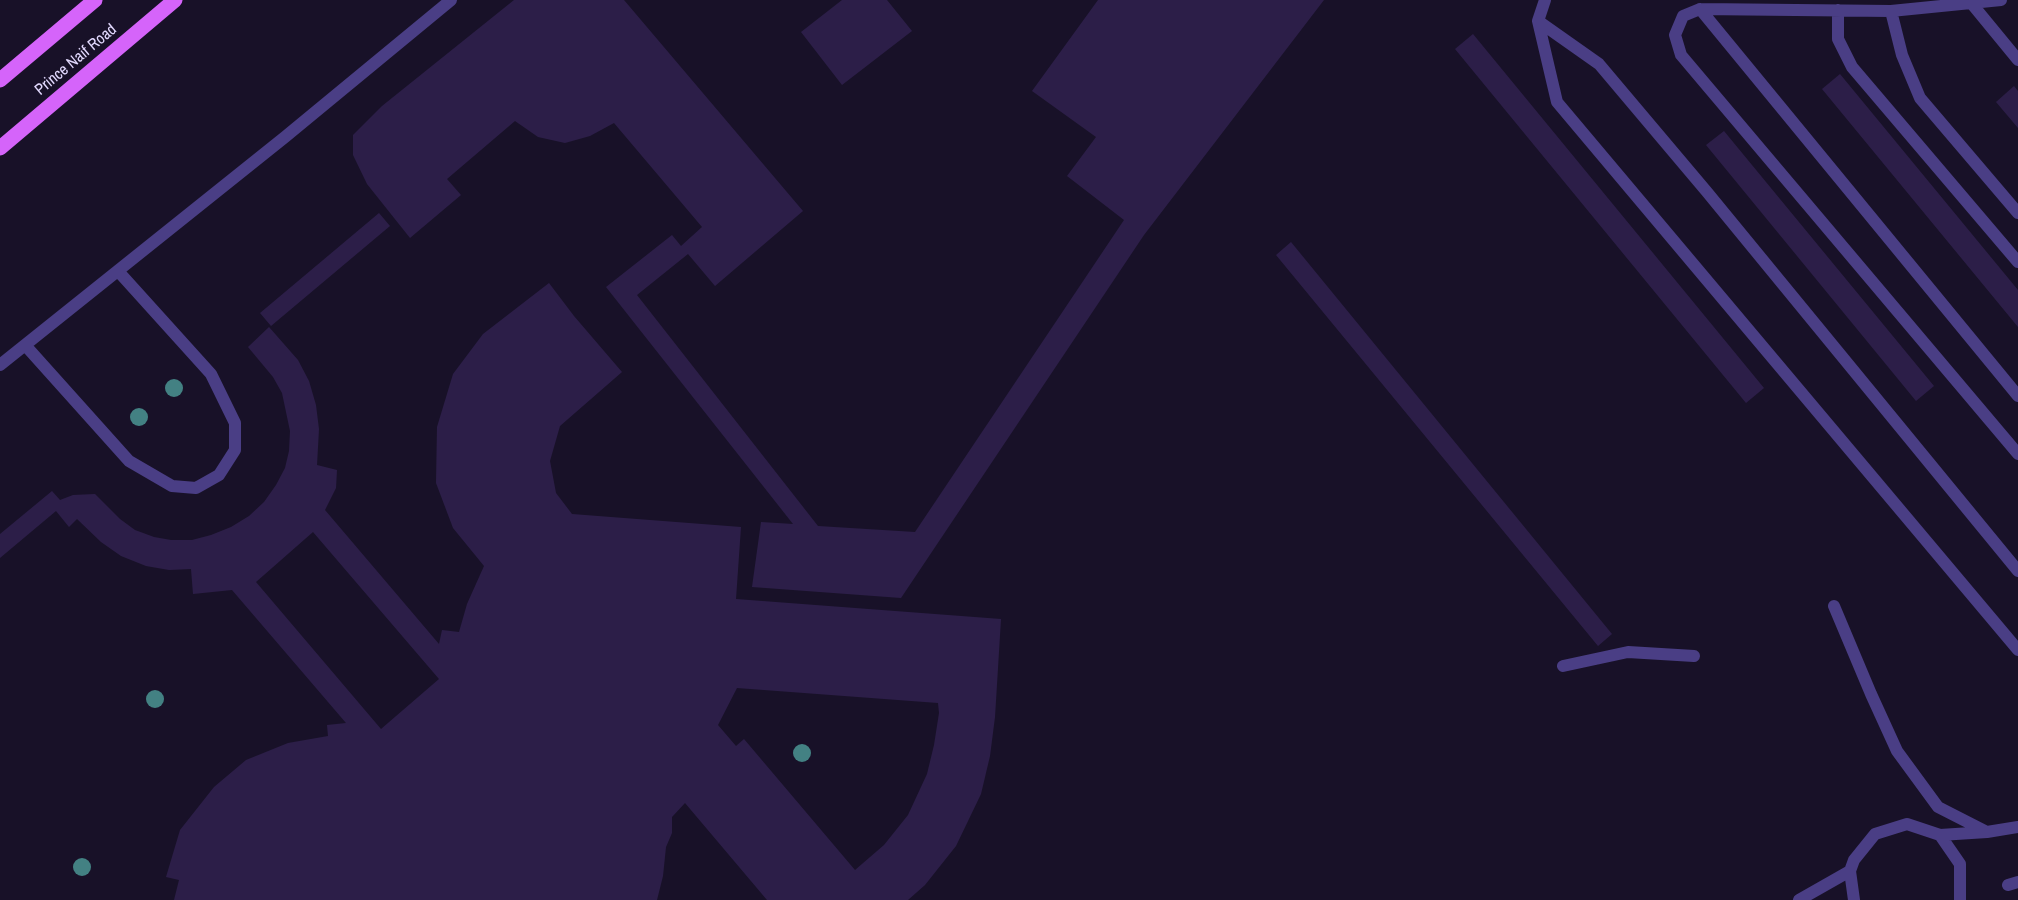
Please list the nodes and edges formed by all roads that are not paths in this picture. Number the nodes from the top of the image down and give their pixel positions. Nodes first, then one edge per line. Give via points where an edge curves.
1 (95, 0) edge
2 (175, 0) edge
3 (451, 0) edge
4 (1545, 0) edge
5 (2001, 0) edge
6 (1972, 4) junction
7 (1700, 9) junction
8 (1838, 10) junction
9 (1891, 11) junction
10 (1538, 21) junction
11 (2018, 60) edge
12 (0, 80) edge
13 (0, 148) edge
14 (2018, 213) edge
15 (2018, 262) edge
16 (118, 271) junction
17 (25, 345) junction
18 (0, 365) edge
19 (2018, 396) edge
20 (2018, 454) edge
21 (2018, 571) edge
22 (1834, 606) dead end
23 (2018, 650) edge
24 (1694, 656) dead end
25 (1563, 666) dead end
26 (2018, 827) edge
27 (1987, 832) junction
28 (1940, 835) junction
29 (1850, 871) junction
30 (1799, 900) edge
31 (1854, 900) edge
32 (1960, 900) edge

1 - 12 main road, Prince Naif Road
2 - 13 main road, Prince Naif Road
3 - 16 lane
4 - 10 lane
5 - 6 lane
6 - 9 lane
6 - 11 lane
7 - 8 lane
7 - 19 lane
7 - 20 lane via 1683,16 1675,35 1681,55
8 - 9 lane
8 - 15 lane via 1838,39 1852,67
9 - 14 lane via 1902,56 1920,98
10 - 21 lane via 1599,64
10 - 23 lane via 1557,102
16 - 17 lane
16 - 17 lane via 211,374 235,423 235,450 219,476 196,488 172,486 129,461
17 - 18 lane
22 - 27 lane via 1897,751 1938,807
24 - 25 lane via 1628,652
26 - 27 lane
27 - 28 lane
28 - 29 lane via 1907,824 1875,834
28 - 32 lane via 1960,864
29 - 30 lane
29 - 31 lane

